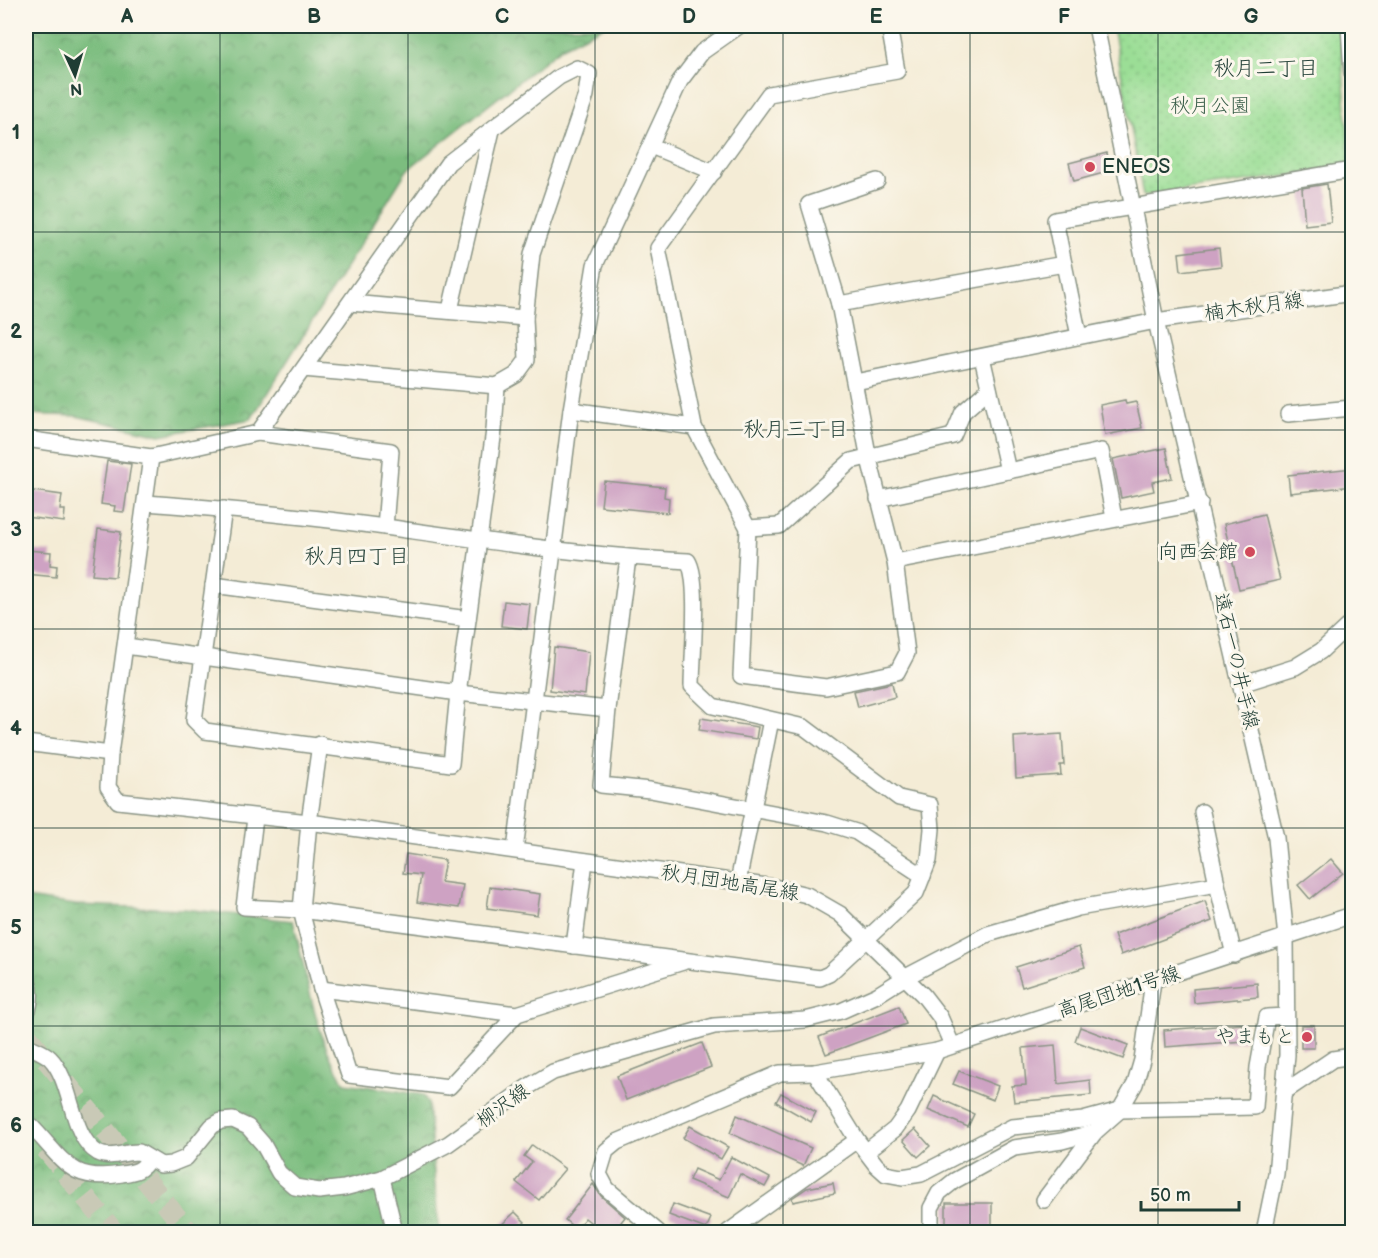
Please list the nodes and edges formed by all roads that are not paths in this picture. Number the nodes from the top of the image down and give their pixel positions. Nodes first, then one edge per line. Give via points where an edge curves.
1 (739, 26) edge
2 (889, 26) edge
3 (1096, 26) edge
4 (1348, 26) edge
5 (1353, 73) edge
6 (492, 130) junction
7 (651, 146) junction
8 (1353, 170) edge
9 (714, 172) junction
10 (877, 181) dead end
11 (1134, 206) junction
12 (1064, 264) junction
13 (1353, 293) edge
14 (350, 303) junction
15 (838, 304) junction
16 (450, 310) junction
17 (525, 318) junction
18 (1156, 321) junction
19 (1079, 336) junction
20 (982, 357) junction
21 (303, 369) junction
22 (855, 382) junction
23 (497, 386) junction
24 (989, 389) junction
25 (1353, 408) edge
26 (571, 410) junction
27 (1288, 414) dead end
28 (694, 427) junction
29 (258, 433) junction
30 (26, 439) edge
31 (151, 457) junction
32 (869, 459) junction
33 (1008, 471) junction
34 (878, 499) junction
35 (146, 503) junction
36 (1200, 503) junction
37 (224, 508) junction
38 (1114, 518) junction
39 (385, 527) junction
40 (748, 528) junction
41 (478, 542) junction
42 (555, 551) junction
43 (628, 558) junction
44 (895, 562) junction
45 (213, 585) junction
46 (468, 619) junction
47 (1353, 622) edge
48 (126, 646) junction
49 (203, 656) junction
50 (1241, 684) junction
51 (458, 693) junction
52 (536, 700) junction
53 (608, 709) junction
54 (771, 720) junction
55 (26, 742) edge
56 (320, 744) junction
57 (110, 754) junction
58 (754, 808) junction
59 (1202, 812) dead end
60 (255, 818) junction
61 (309, 822) junction
62 (515, 850) junction
63 (585, 861) junction
64 (923, 876) junction
65 (738, 882) junction
66 (1217, 884) junction
67 (301, 910) junction
68 (1353, 915) edge
69 (1286, 938) junction
70 (865, 939) junction
71 (574, 946) junction
72 (1234, 954) junction
73 (689, 960) junction
74 (26, 975) edge
75 (904, 978) junction
76 (1153, 981) junction
77 (321, 989) junction
78 (517, 1014) junction
79 (26, 1015) edge
80 (1286, 1016) junction
81 (26, 1045) edge
82 (952, 1045) junction
83 (937, 1051) junction
84 (1353, 1056) edge
85 (816, 1072) junction
86 (1284, 1092) junction
87 (1119, 1110) junction
88 (26, 1124) edge
89 (1095, 1132) junction
90 (862, 1146) junction
91 (149, 1159) junction
92 (382, 1178) junction
93 (1044, 1200) dead end
94 (395, 1233) edge
95 (658, 1233) edge
96 (728, 1233) edge
97 (931, 1233) edge
98 (1264, 1233) edge

1 - 7 street via 702,52 680,81
2 - 9 street via 897,71 769,94
3 - 11 street, 遠石一の井手線
4 - 5 street
6 - 14 street via 448,163
6 - 16 street
6 - 17 street via 559,76 577,68 589,74 586,94 532,254
7 - 9 street
7 - 26 street via 595,266
8 - 11 street
9 - 28 street via 658,248
10 - 15 street via 809,204
11 - 12 street via 1056,220
11 - 18 street, 遠石一の井手線
12 - 15 street
12 - 19 street
13 - 18 street, 楠木秋月線
14 - 16 street
14 - 21 street
15 - 22 street
16 - 17 street
17 - 23 street via 527,360 516,375
18 - 19 street, 楠木秋月線
18 - 36 street, 遠石一の井手線
19 - 20 street, 楠木秋月線
20 - 22 street, 楠木秋月線
20 - 24 street
21 - 23 street
21 - 29 street
22 - 32 street
23 - 41 street
24 - 32 street via 963,412 953,436
24 - 33 street
25 - 27 street
26 - 28 street
26 - 42 street
28 - 40 street
29 - 31 street
29 - 39 street via 391,451
30 - 31 street
31 - 35 street, 秋月団地高尾線
32 - 34 street
32 - 40 street via 851,461 779,526
33 - 34 street
33 - 38 street via 1101,451
34 - 44 street
35 - 37 street
35 - 48 street, 秋月団地高尾線
36 - 38 street
36 - 50 street, 遠石一の井手線
37 - 39 street
37 - 45 street
38 - 44 street
39 - 41 street
40 - 44 street via 741,676 826,687 897,672 907,653
41 - 42 street
41 - 46 street
42 - 43 street
42 - 52 street
43 - 53 street
43 - 54 street via 688,561 693,569 694,588 692,686 713,706
45 - 46 street
45 - 49 street
46 - 51 street
47 - 50 street via 1321,651 1295,667
48 - 49 street
48 - 57 street, 秋月団地高尾線
49 - 51 street
49 - 56 street via 194,720 205,731
50 - 69 street, 遠石一の井手線 via 1276,838
51 - 52 street
51 - 56 street via 451,764
52 - 53 street
52 - 62 street
53 - 58 street via 601,785
54 - 58 street
54 - 64 street via 804,728 899,798 930,806 929,860
55 - 57 street
56 - 61 street
57 - 60 street, 秋月団地高尾線 via 108,787 118,801
58 - 64 street via 856,832
58 - 65 street
59 - 66 street
60 - 61 street, 秋月団地高尾線
60 - 67 street via 244,907
61 - 62 street, 秋月団地高尾線
61 - 67 street
62 - 63 street, 秋月団地高尾線
63 - 65 street, 秋月団地高尾線
63 - 71 street
64 - 70 street via 916,892
65 - 70 street, 秋月団地高尾線 via 807,895 840,914
66 - 72 street
66 - 75 street, 柳沢線 via 1078,908 988,934
67 - 71 street
67 - 77 street
68 - 69 street, 高尾団地1号線
69 - 72 street, 高尾団地1号線
69 - 80 street, 遠石一の井手線
70 - 73 street via 820,978
70 - 75 street, 秋月団地高尾線
71 - 73 street
72 - 76 street, 高尾団地1号線
73 - 78 street
74 - 79 street via 31,1000
75 - 82 street, 秋月団地高尾線 via 940,1017
75 - 92 street, 柳沢線 via 841,1011 805,1020 714,1026 553,1072 468,1132
76 - 82 street, 高尾団地1号線
76 - 87 street via 1140,1068
77 - 78 street
77 - 78 street via 349,1075 356,1077 448,1087
80 - 86 street, 遠石一の井手線
80 - 87 street via 1267,1017 1256,1107
81 - 91 street, 柳沢線 via 48,1056 58,1067 88,1144 99,1153 112,1156 139,1152
82 - 83 street, 高尾団地1号線
83 - 85 street, 高尾団地1号線
83 - 90 street via 895,1129
84 - 86 street via 1333,1059
85 - 90 street
85 - 95 street, 高尾団地1号線 via 780,1073 617,1142 606,1151 599,1174 607,1190
86 - 98 street, 遠石一の井手線 via 1276,1174
87 - 89 street
87 - 90 street via 1083,1120 1012,1127 921,1174 902,1177 886,1174
88 - 91 street via 70,1168 84,1176 104,1178 137,1172
89 - 93 street
89 - 97 street via 1014,1148 954,1181 939,1193 931,1208
90 - 96 street
91 - 92 street, 柳沢線 via 161,1165 186,1158 212,1126 233,1120 248,1127 279,1173 295,1187 319,1191
92 - 94 street

